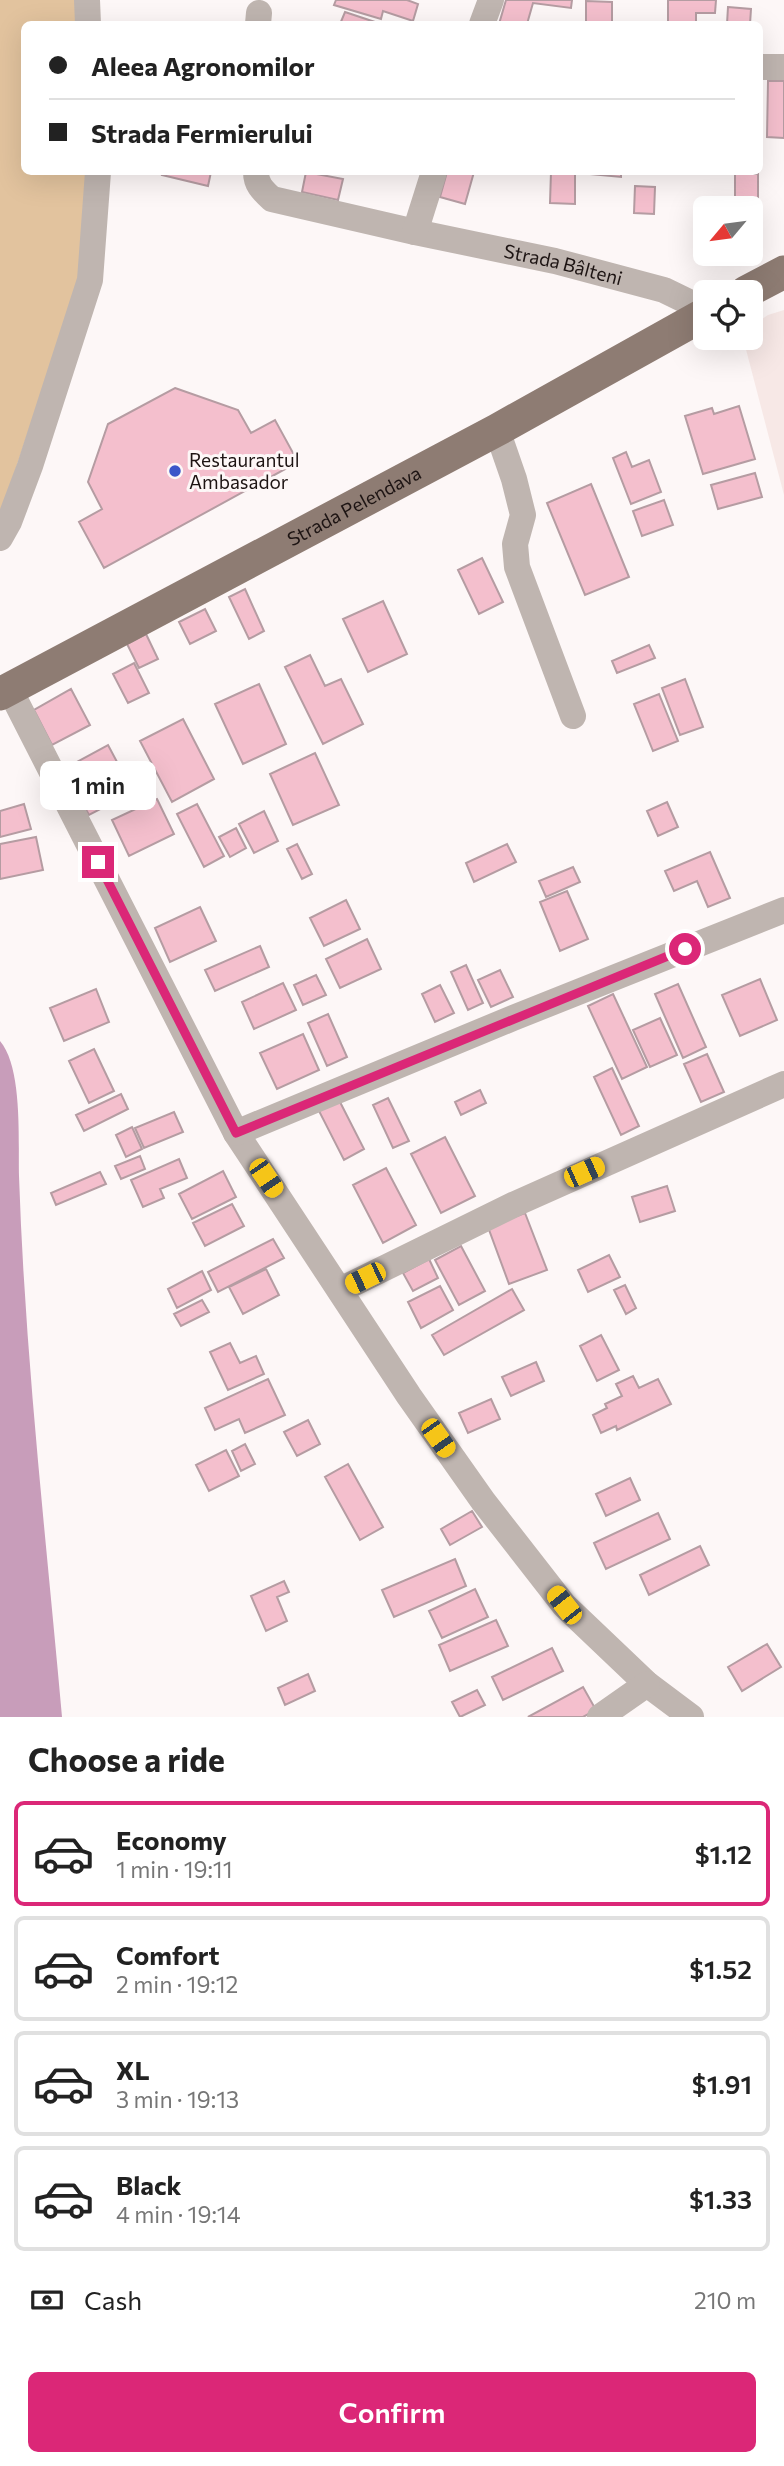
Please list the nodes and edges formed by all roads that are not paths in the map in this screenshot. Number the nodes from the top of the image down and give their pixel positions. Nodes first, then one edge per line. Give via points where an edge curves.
1 (87, 0) edge
2 (491, 0) edge
3 (89, 21) edge
4 (483, 21) edge
5 (763, 66) edge
6 (784, 67) edge
7 (98, 175) edge
8 (256, 175) edge
9 (433, 175) edge
10 (415, 232) junction
11 (784, 272) edge
12 (763, 283) edge
13 (693, 306) edge
14 (693, 319) edge
15 (497, 430) junction
16 (0, 538) edge
17 (5, 692) edge
18 (573, 716) dead end
19 (784, 910) edge
20 (784, 1084) edge
21 (236, 1133) junction
22 (340, 1290) junction
23 (647, 1684) junction
24 (600, 1717) edge
25 (691, 1717) edge

1 - 3 street
2 - 4 street
5 - 6 street
7 - 16 street via 90,280 30,466
8 - 10 street, Strada Bâlteni via 260,188 272,199
9 - 10 street
10 - 13 street, Strada Bâlteni via 555,261 664,290
11 - 12 main road
14 - 15 main road, Strada Pelendava
15 - 17 main road, Strada Pelendava
15 - 18 street via 523,515 515,544 517,566
17 - 21 street
19 - 21 street
20 - 22 street via 515,1203
21 - 22 street
22 - 23 street via 483,1501 564,1605
23 - 24 street
23 - 25 street

